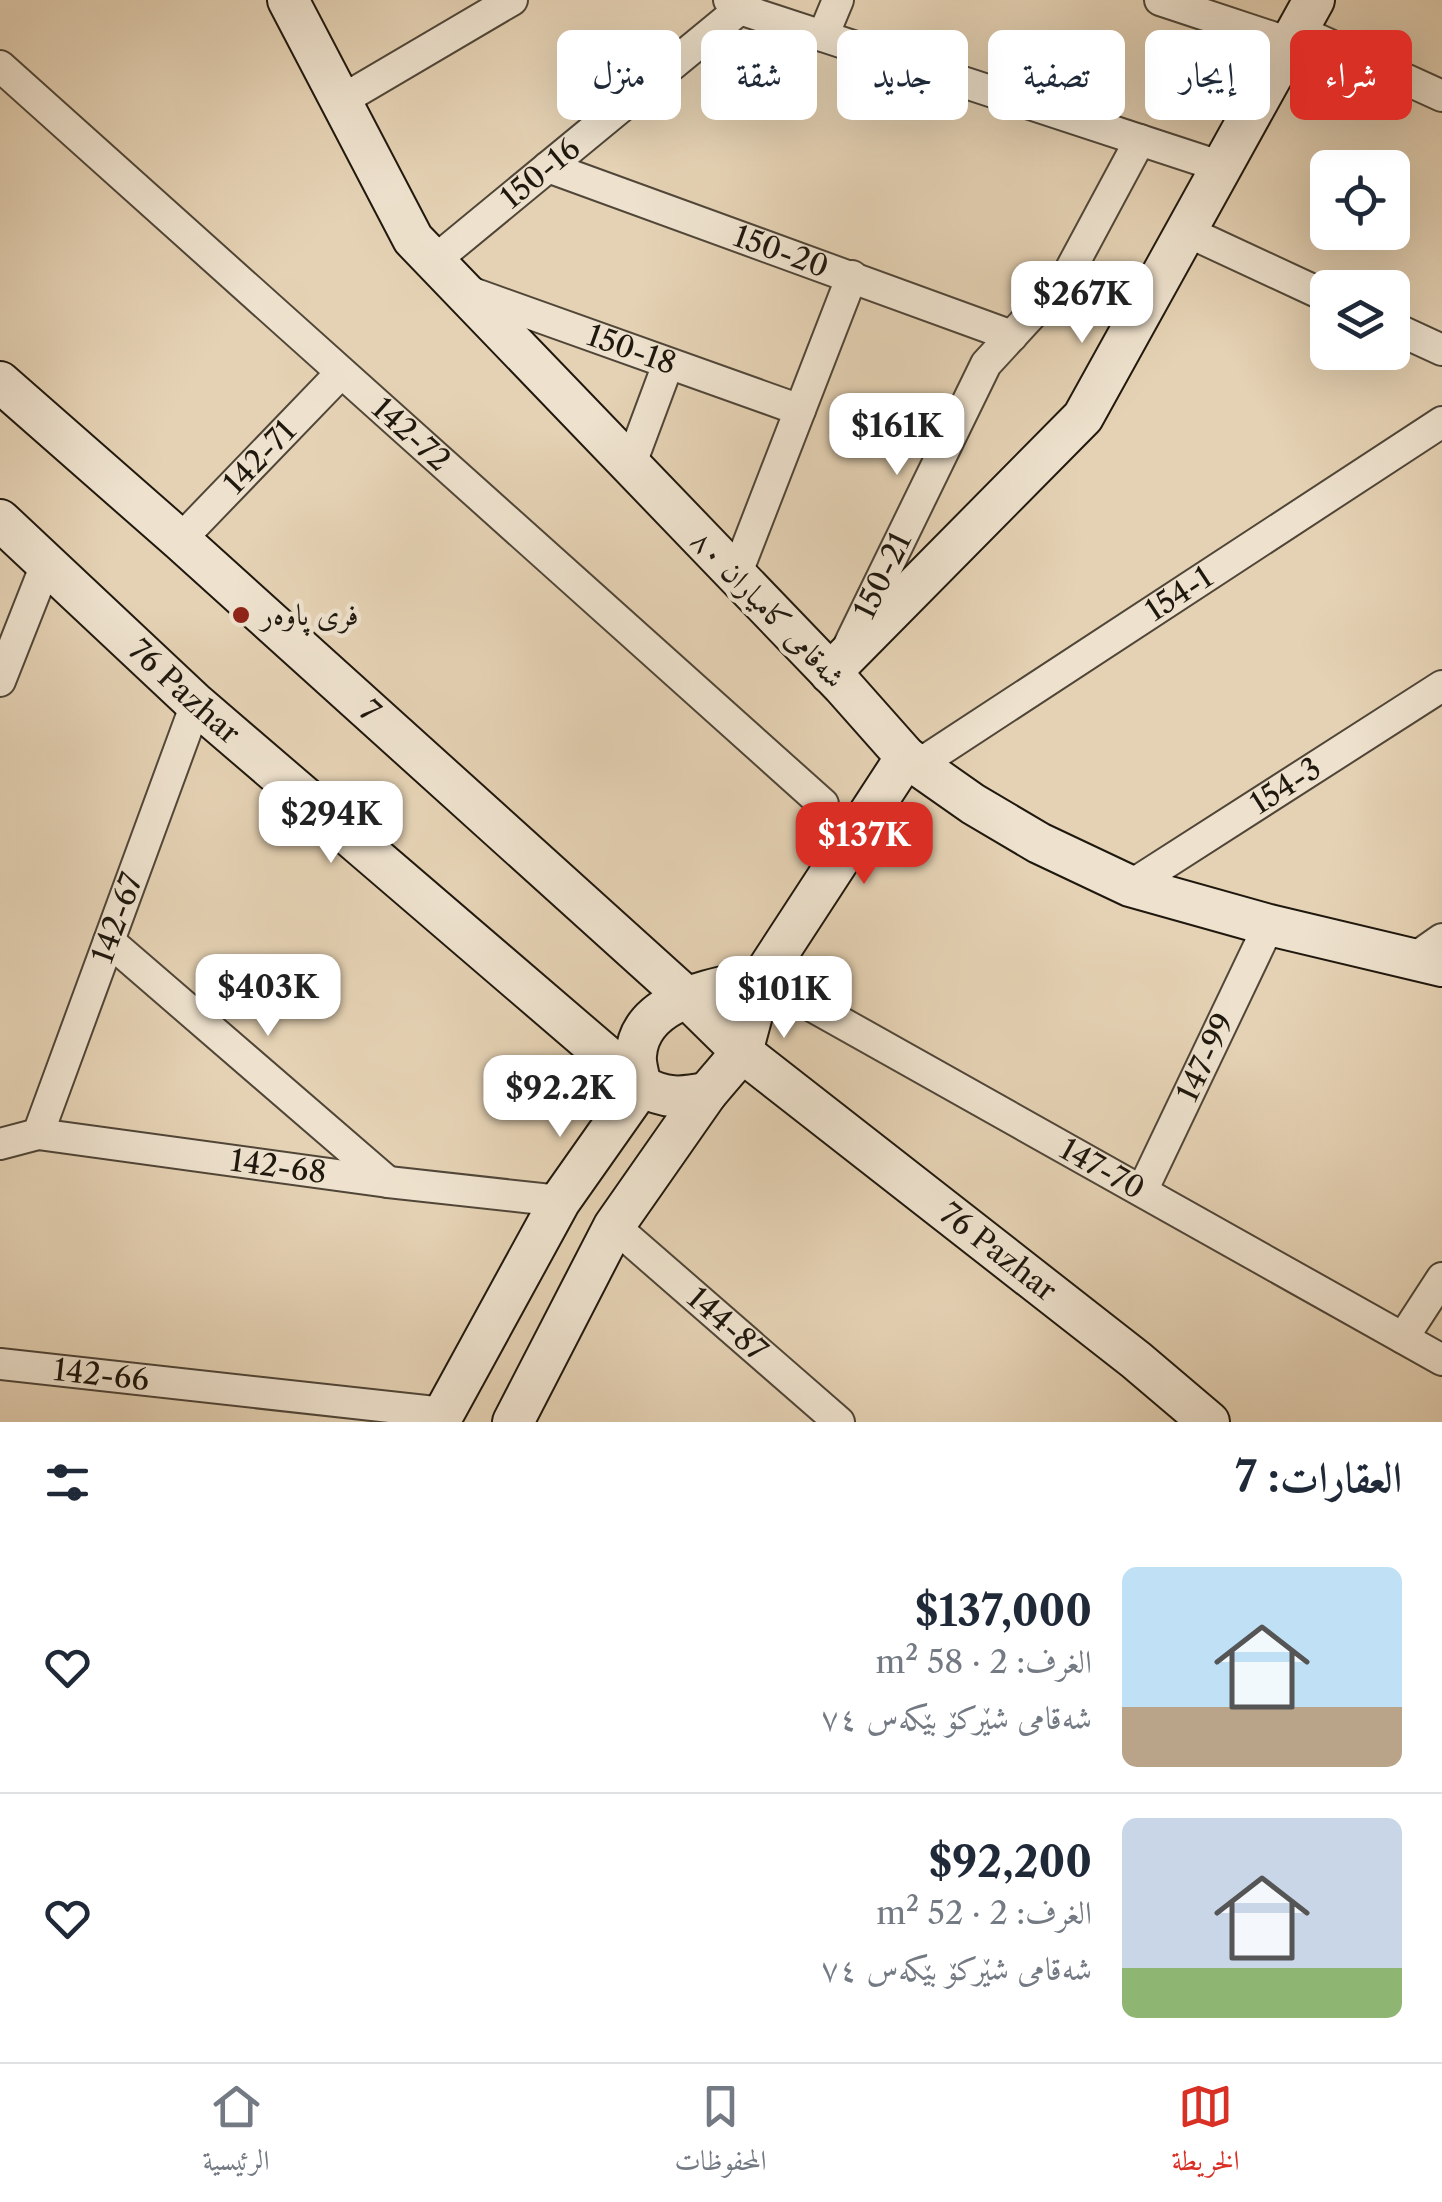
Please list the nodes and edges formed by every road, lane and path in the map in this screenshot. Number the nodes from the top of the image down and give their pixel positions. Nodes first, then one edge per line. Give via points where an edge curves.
1 (288, 0) edge
2 (512, 0) edge
3 (838, 0) edge
4 (1160, 0) edge
5 (735, 4) edge
6 (1300, 24) edge
7 (823, 36) junction
8 (0, 66) edge
9 (1442, 96) edge
10 (342, 100) junction
11 (1140, 140) junction
12 (1222, 166) junction
13 (548, 167) junction
14 (1186, 231) junction
15 (447, 274) junction
16 (852, 276) junction
17 (1310, 289) edge
18 (1410, 335) edge
19 (1012, 336) junction
20 (1442, 350) edge
21 (668, 364) junction
22 (341, 373) junction
23 (0, 382) edge
24 (800, 410) junction
25 (1442, 422) edge
26 (630, 466) junction
27 (0, 520) edge
28 (180, 540) junction
29 (47, 562) junction
30 (736, 575) junction
31 (836, 666) junction
32 (0, 681) edge
33 (1442, 686) edge
34 (196, 704) junction
35 (912, 761) junction
36 (823, 804) dead end
37 (1130, 886) junction
38 (1268, 925) junction
39 (109, 941) junction
40 (1432, 955) edge
41 (762, 978) junction
42 (685, 996) junction
43 (742, 1052) junction
44 (783, 1085) joint
45 (640, 1086) junction
46 (707, 1093) junction
47 (38, 1134) junction
48 (0, 1144) edge
49 (388, 1182) junction
50 (1142, 1192) junction
51 (560, 1202) junction
52 (614, 1226) junction
53 (1442, 1278) edge
54 (1403, 1338) junction
55 (1442, 1360) edge
56 (0, 1364) edge
57 (442, 1418) edge
58 (513, 1422) edge
59 (839, 1422) edge
60 (1209, 1422) edge

1 - 10 street, شەقامی کامیاران ٨٠
2 - 10 street
3 - 7 street
4 - 6 street
5 - 7 street
5 - 13 street, 150-16
6 - 9 street
6 - 12 street
7 - 11 street
8 - 22 street, 142-72
10 - 15 street, شەقامی کامیاران ٨٠ via 413,239
11 - 12 street
11 - 19 street, 150-21 via 1068,276
12 - 14 street
13 - 15 street, 150-16
13 - 16 street, 150-20
14 - 17 street
14 - 31 street via 1083,416
15 - 21 street, 150-18
15 - 26 street, شەقامی کامیاران ٨٠
16 - 19 street, 150-20
16 - 24 street
18 - 20 street
19 - 31 street, 150-21 via 986,364
21 - 24 street, 150-18
21 - 26 street
22 - 28 street, 142-71
22 - 36 street, 142-72
23 - 28 street, 7
24 - 30 street
25 - 35 street, 154-1
26 - 30 street, شەقامی کامیاران ٨٠
27 - 29 street, 76 Pazhar
28 - 42 street, 7
29 - 32 street
29 - 34 street, 76 Pazhar
30 - 31 street, شەقامی کامیاران ٨٠
31 - 35 street, شەقامی کامیاران ٨٠
33 - 37 street, 154-3
34 - 39 street, 142-67
34 - 45 street, 76 Pazhar
35 - 37 street, شەقامی کامیاران ٨٠ via 1039,842
35 - 41 street
37 - 38 street, شەقامی کامیاران ٨٠
38 - 40 street, شەقامی کامیاران ٨٠
38 - 50 street, 147-99
39 - 47 street, 142-67
39 - 49 street
41 - 42 street
41 - 43 street
41 - 50 street, 147-70
42 - 43 street, 7
42 - 45 street via 642,1031 636,1055
43 - 44 street, 7
43 - 46 street
44 - 60 street, 76 Pazhar
45 - 46 street, 76 Pazhar via 680,1098
45 - 51 street
46 - 52 street
47 - 48 street, 142-68
47 - 49 street, 142-68
49 - 51 street, 142-68
50 - 54 street, 147-70
51 - 57 street
52 - 58 street
52 - 59 street, 144-87
53 - 54 street
54 - 55 street, 147-70
56 - 57 street, 142-66

